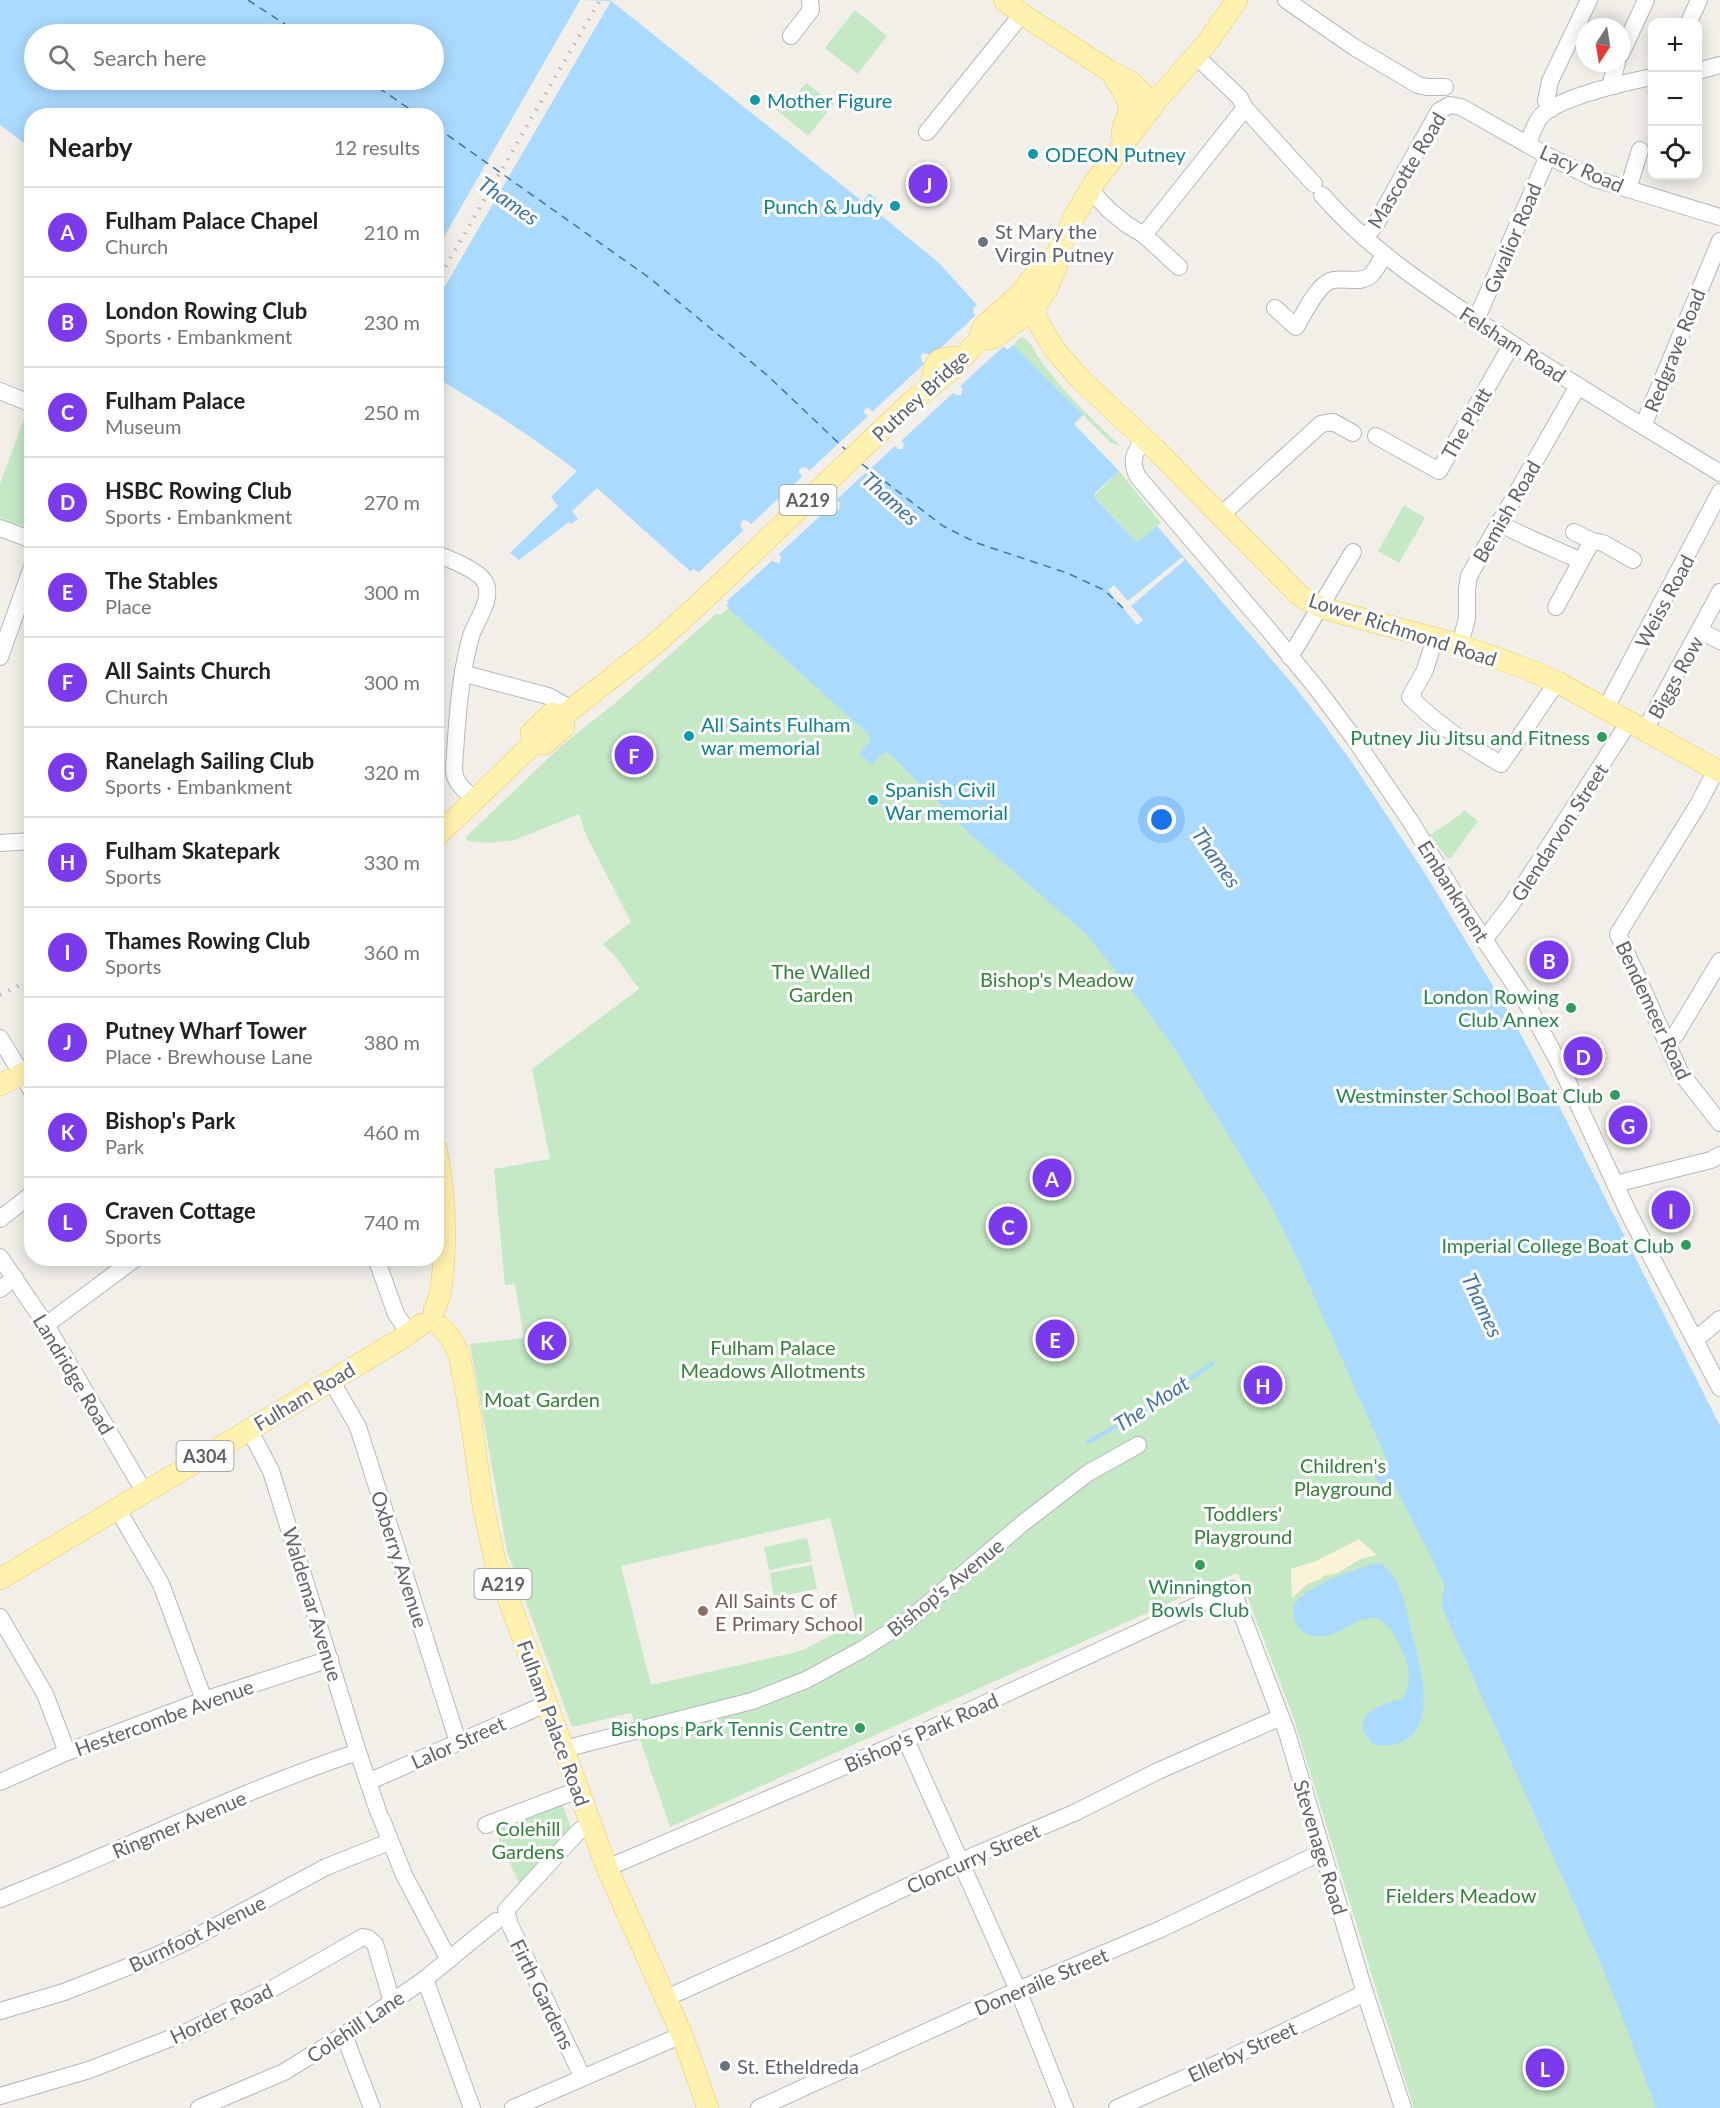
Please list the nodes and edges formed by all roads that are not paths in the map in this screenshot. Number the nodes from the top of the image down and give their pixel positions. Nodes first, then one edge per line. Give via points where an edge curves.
1 (804, 0) edge
2 (810, 0) edge
3 (1004, 0) edge
4 (1238, 0) edge
5 (1286, 0) edge
6 (1589, 0) edge
7 (1646, 0) edge
8 (1699, 0) edge
9 (1022, 14) junction
10 (1691, 18) edge
11 (1630, 35) edge
12 (791, 36) dead end
13 (1197, 57) junction
14 (1720, 66) edge
15 (1702, 70) edge
16 (1111, 72) junction
17 (1614, 72) edge
18 (1648, 77) edge
19 (1614, 86) junction
20 (1444, 87) dead end
21 (1450, 105) joint
22 (1152, 106) junction
23 (1245, 108) junction
24 (1551, 109) junction
25 (927, 132) dead end
26 (1124, 143) junction
27 (1527, 144) junction
28 (1640, 150) dead end
29 (1548, 156) junction
30 (1628, 189) junction
31 (1090, 190) junction
32 (1720, 217) edge
33 (1144, 235) junction
34 (1365, 238) junction
35 (1720, 241) edge
36 (1384, 255) junction
37 (1179, 267) dead end
38 (1028, 300) junction
39 (1275, 308) dead end
40 (1476, 320) junction
41 (1007, 321) junction
42 (1512, 344) junction
43 (1054, 349) junction
44 (1578, 386) junction
45 (0, 391) edge
46 (24, 401) edge
47 (1643, 426) junction
48 (1353, 433) dead end
49 (1376, 436) dead end
50 (1144, 439) junction
51 (1720, 473) edge
52 (1720, 492) edge
53 (1220, 516) junction
54 (1499, 523) junction
55 (0, 528) edge
56 (1574, 532) dead end
57 (24, 537) edge
58 (1592, 541) junction
59 (1353, 552) dead end
60 (444, 558) edge
61 (1633, 560) dead end
62 (1581, 561) junction
63 (24, 590) edge
64 (1720, 591) edge
65 (1320, 607) junction
66 (1556, 607) dead end
67 (1700, 631) junction
68 (1435, 638) junction
69 (1720, 641) edge
70 (1460, 645) junction
71 (0, 657) edge
72 (1290, 657) junction
73 (462, 671) junction
74 (1557, 682) junction
75 (1606, 708) junction
76 (568, 713) junction
77 (1637, 726) junction
78 (1718, 771) edge
79 (476, 801) junction
80 (444, 830) edge
81 (24, 842) edge
82 (0, 843) edge
83 (1484, 940) junction
84 (1720, 961) edge
85 (0, 1038) edge
86 (1667, 1043) junction
87 (24, 1072) edge
88 (24, 1079) edge
89 (0, 1085) edge
90 (1720, 1123) edge
91 (1720, 1155) edge
92 (1615, 1184) junction
93 (24, 1200) edge
94 (444, 1210) edge
95 (0, 1219) edge
96 (444, 1254) edge
97 (0, 1257) edge
98 (125, 1266) edge
99 (379, 1266) edge
100 (443, 1266) edge
101 (15, 1278) junction
102 (0, 1289) edge
103 (1720, 1319) edge
104 (427, 1323) junction
105 (46, 1325) junction
106 (1695, 1340) junction
107 (330, 1380) junction
108 (1720, 1388) edge
109 (249, 1429) junction
110 (1138, 1445) dead end
111 (145, 1493) junction
112 (118, 1510) junction
113 (0, 1579) edge
114 (1232, 1589) joint
115 (0, 1617) edge
116 (330, 1659) junction
117 (204, 1700) junction
118 (546, 1704) junction
119 (1281, 1717) junction
120 (906, 1740) junction
121 (458, 1742) junction
122 (564, 1749) junction
123 (66, 1752) junction
124 (358, 1752) junction
125 (370, 1781) junction
126 (0, 1782) edge
127 (578, 1790) junction
128 (590, 1823) junction
129 (486, 1825) dead end
130 (389, 1842) junction
131 (1322, 1852) junction
132 (961, 1861) junction
133 (607, 1868) junction
134 (0, 1899) edge
135 (501, 1916) junction
136 (449, 1960) junction
137 (425, 1979) junction
138 (1018, 1990) junction
139 (1365, 1993) junction
140 (666, 1998) junction
141 (392, 2002) junction
142 (0, 2012) edge
143 (681, 2035) junction
144 (344, 2036) junction
145 (582, 2076) junction
146 (0, 2096) edge
147 (200, 2108) edge
148 (372, 2108) edge
149 (472, 2108) edge
150 (513, 2108) edge
151 (708, 2108) edge
152 (759, 2108) edge
153 (1065, 2108) edge
154 (1118, 2108) edge
155 (1403, 2108) edge

1 - 2 street
2 - 12 street via 811,10
3 - 9 main road
4 - 13 main road, Putney Bridge
5 - 20 street via 1418,85
6 - 24 street via 1550,81 1546,101
7 - 11 street
8 - 10 street
9 - 16 main road
9 - 25 street
13 - 22 main road, Putney Bridge
13 - 23 street, Felsham Road via 1240,98
14 - 15 street
16 - 22 main road via 1131,82
16 - 26 main road via 1129,105 1121,129
17 - 19 street
18 - 19 street
19 - 24 street
21 - 27 street, Lacy Road via 1461,107
21 - 34 street, Mascotte Road via 1439,111
22 - 26 main road, Putney Bridge
23 - 33 street
23 - 34 street, Felsham Road
24 - 27 street via 1538,120
26 - 31 main road, Putney Bridge
27 - 29 street, Lacy Road
28 - 30 street
29 - 30 street, Lacy Road via 1595,179
29 - 40 street, Gwalior Road
30 - 32 street, Lacy Road
31 - 33 street via 1110,211
31 - 38 main road, Putney Bridge via 1057,254 1047,289
33 - 37 street
34 - 36 street, Felsham Road
35 - 47 street, Redgrave Road
36 - 39 street via 1364,280 1329,281 1296,327
36 - 40 street, Felsham Road
38 - 41 main road, Putney Bridge
38 - 43 main road, Lower Richmond Road
40 - 42 street, Felsham Road
41 - 43 main road, Lower Richmond Road via 1031,329
41 - 76 main road, Putney Bridge / A219 via 983,327 979,340 963,357 942,358 935,363 931,385 705,599
42 - 44 street, Felsham Road
42 - 49 street, The Platt via 1439,471
43 - 50 main road, Lower Richmond Road
44 - 47 street, Felsham Road
44 - 54 street, Bemish Road
45 - 46 street
47 - 51 street, Felsham Road
48 - 53 street via 1333,422 1321,424
50 - 53 main road, Lower Richmond Road
50 - 72 street, Embankment via 1133,461 1138,477
52 - 75 street, Weiss Road
53 - 65 main road, Lower Richmond Road via 1287,585
54 - 62 street
54 - 70 street, Bemish Road via 1469,576 1467,618
55 - 57 street
56 - 58 street
58 - 61 street
58 - 62 street
59 - 65 street
60 - 73 street via 479,574 487,588
62 - 66 street
63 - 71 street
64 - 67 street, Biggs Row
65 - 68 main road, Lower Richmond Road
65 - 72 street
67 - 69 street
67 - 77 street, Biggs Row
68 - 70 main road, Lower Richmond Road
68 - 74 street via 1425,670 1410,697 1483,754 1502,764
70 - 74 main road, Lower Richmond Road
72 - 83 street, Embankment via 1375,768
73 - 76 street via 548,696
73 - 79 street via 454,775
74 - 75 main road, Lower Richmond Road
75 - 77 main road, Lower Richmond Road
76 - 79 main road, A219 via 549,715 531,733 533,744
77 - 78 main road, Lower Richmond Road
77 - 83 street, Glendarvon Street
78 - 86 street, Bendemeer Road via 1618,934
79 - 80 main road, A219
81 - 82 street
83 - 92 street, Embankment via 1526,1002 1560,1065
84 - 86 street
85 - 87 street
86 - 90 street, Bendemeer Road via 1680,1072
88 - 89 main road
91 - 92 street
92 - 106 street, Embankment
93 - 95 street
94 - 96 main road
97 - 101 street, Landridge Road
98 - 105 street
99 - 104 street via 396,1314
100 - 104 main road via 437,1304
101 - 102 street
101 - 105 street, Landridge Road
103 - 106 street
104 - 107 main road, Fulham Road / A304
104 - 118 main road, Fulham Palace Road / A219 via 450,1337 459,1354 496,1565
105 - 111 street, Landridge Road
106 - 108 street, Embankment
107 - 109 main road, Fulham Road / A304
107 - 121 street, Oxberry Avenue via 360,1433
109 - 111 main road, Fulham Road / A304
109 - 116 street, Waldemar Avenue via 271,1470
110 - 122 street, Bishop's Avenue via 1088,1473 910,1619 806,1680 752,1701
111 - 112 main road, Fulham Road / A304
112 - 113 main road, Fulham Road / A304
112 - 117 street via 155,1570
114 - 119 street, Stevenage Road
114 - 120 street, Bishop's Park Road
115 - 123 street via 45,1694
116 - 117 street, Hestercombe Avenue
116 - 124 street, Waldemar Avenue
117 - 123 street, Hestercombe Avenue
118 - 121 street, Lalor Street
118 - 122 main road, Fulham Palace Road / A219
119 - 131 street, Stevenage Road
119 - 132 street, Cloncurry Street
120 - 132 street
120 - 133 street, Bishop's Park Road
121 - 125 street, Lalor Street
122 - 127 main road, Fulham Palace Road / A219
123 - 126 street, Hestercombe Avenue
124 - 125 street, Waldemar Avenue
124 - 134 street, Ringmer Avenue
125 - 130 street, Waldemar Avenue
127 - 128 main road, Fulham Palace Road / A219
127 - 129 street
128 - 133 main road, Fulham Palace Road / A219
128 - 135 street, Colehill Lane
130 - 136 street
130 - 142 street, Burnfoot Avenue via 326,1867 161,1953 64,1992
131 - 138 street, Doneraile Street via 1161,1929
131 - 139 street, Stevenage Road
132 - 138 street
132 - 140 street, Cloncurry Street
133 - 140 main road, Fulham Palace Road / A219
135 - 136 street, Colehill Lane
135 - 145 street, Firth Gardens via 510,1925
136 - 137 street, Colehill Lane
137 - 141 street, Colehill Lane
137 - 149 street
138 - 152 street, Doneraile Street
138 - 153 street
139 - 154 street, Ellerby Street
139 - 155 street, Stevenage Road
140 - 143 main road, Fulham Palace Road / A219
141 - 144 street, Colehill Lane
141 - 146 street, Horder Road via 375,1944 363,1938 189,2031 89,2070
143 - 145 street
143 - 151 main road, Fulham Palace Road / A219
144 - 147 street, Colehill Lane via 284,2072
144 - 148 street
145 - 150 street

